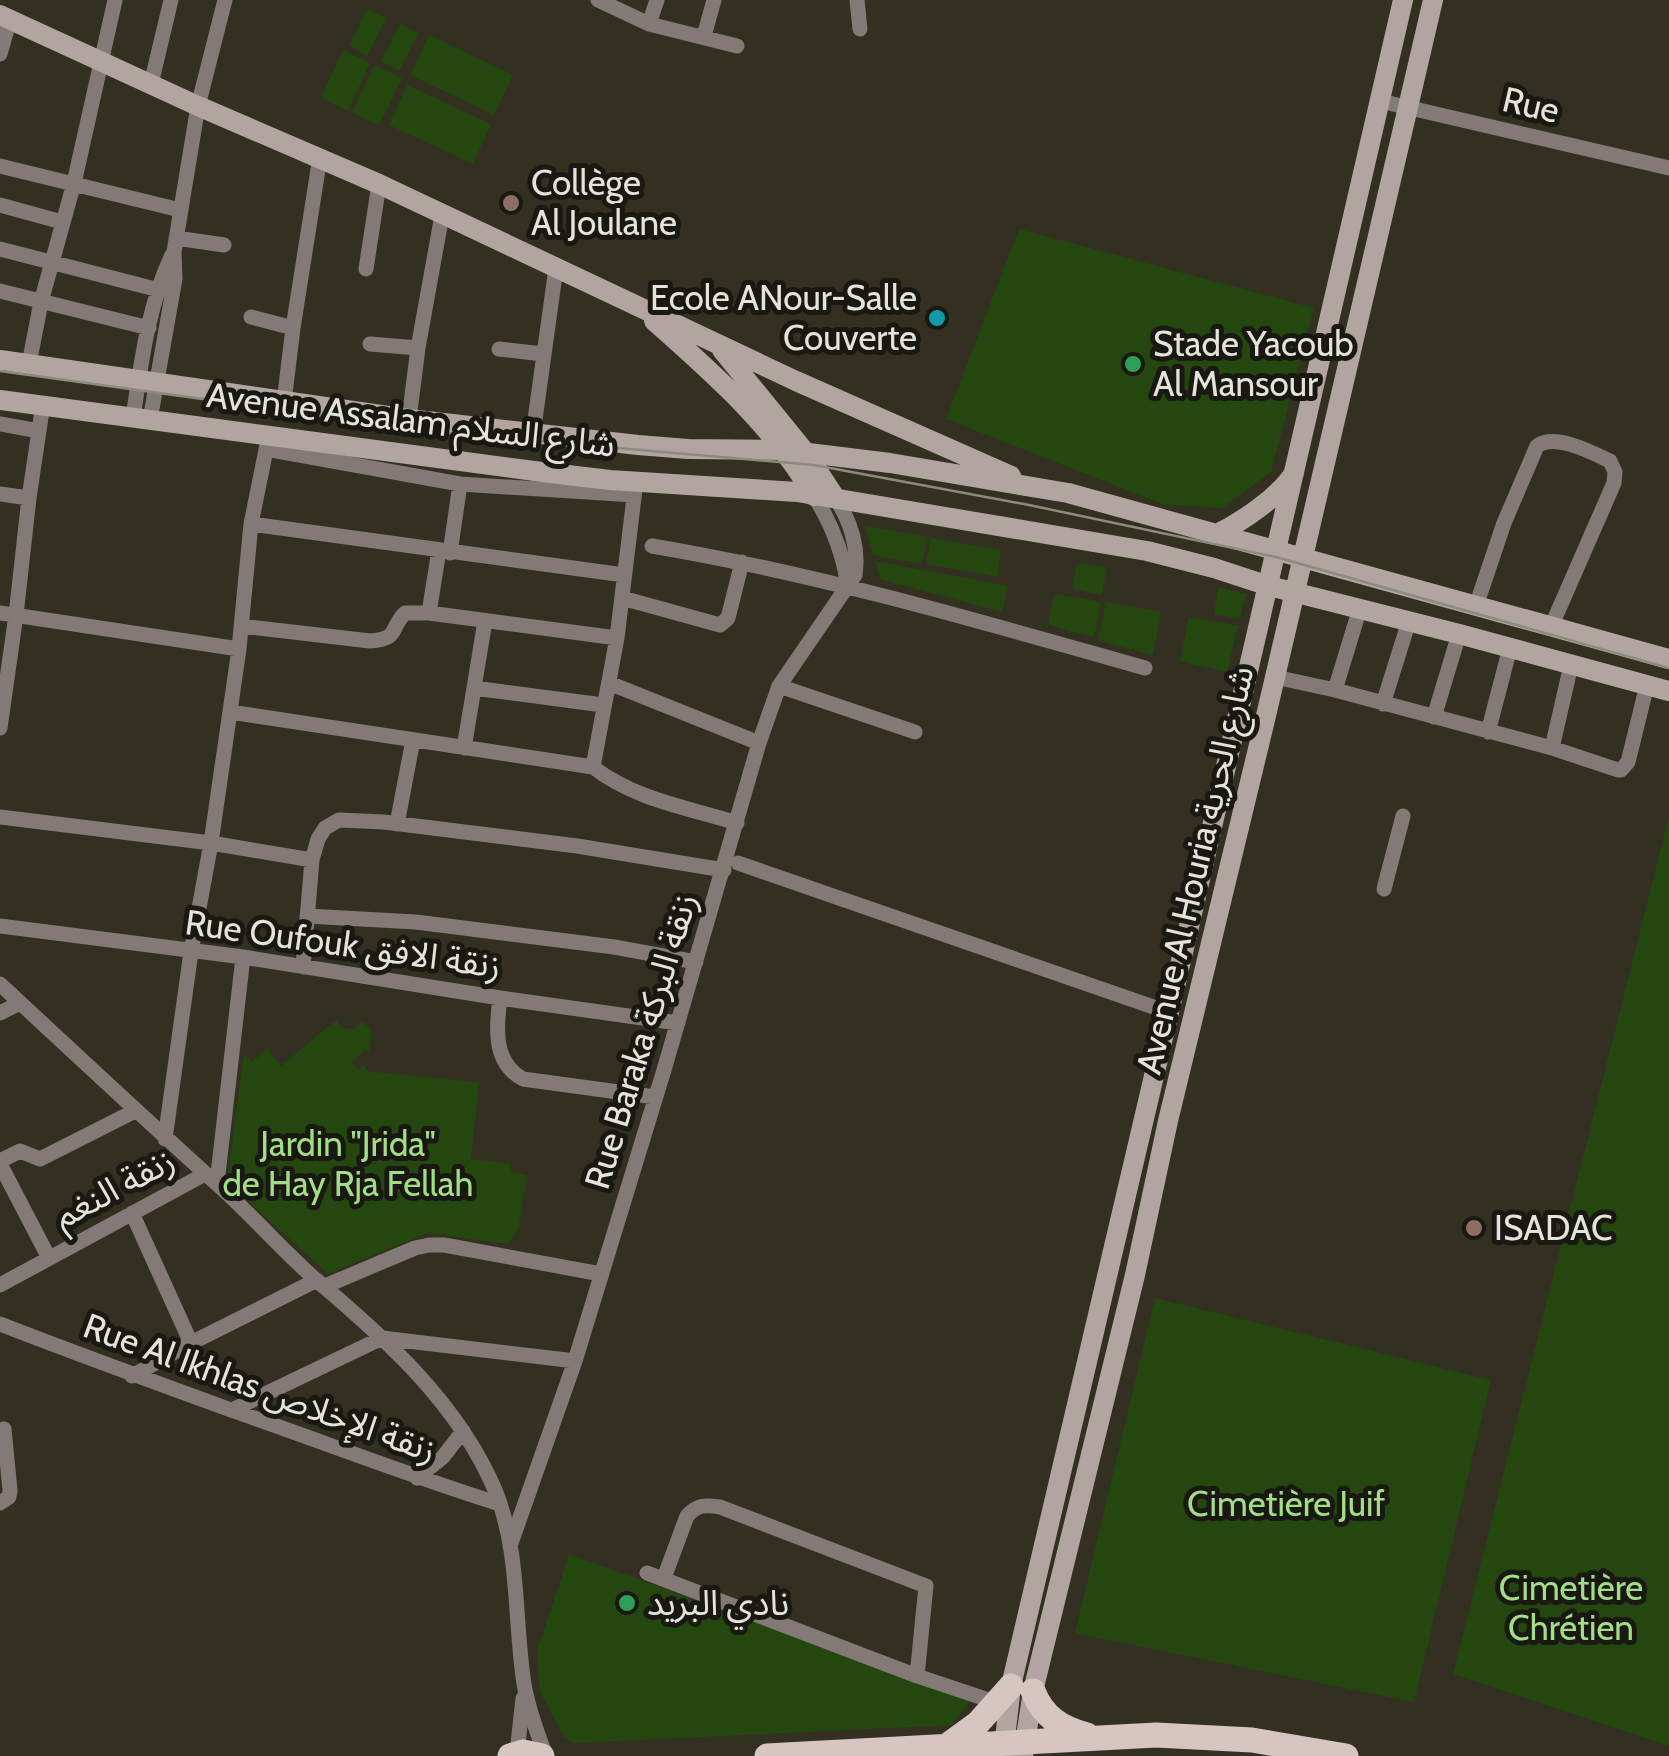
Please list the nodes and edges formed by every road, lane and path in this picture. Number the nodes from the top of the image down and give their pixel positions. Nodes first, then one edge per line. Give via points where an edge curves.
1 (115, 0) edge
2 (171, 0) edge
3 (225, 0) edge
4 (599, 0) edge
5 (656, 0) edge
6 (714, 0) edge
7 (858, 0) edge
8 (1403, 0) edge
9 (1433, 0) edge
10 (5, 17) edge
11 (649, 24) junction
12 (860, 29) dead end
13 (704, 36) junction
14 (737, 46) dead end
15 (0, 54) edge
16 (101, 62) junction
17 (151, 84) junction
18 (1380, 101) junction
19 (198, 106) junction
20 (1408, 107) junction
21 (320, 158) junction
22 (0, 166) edge
23 (1669, 168) edge
24 (74, 183) junction
25 (379, 184) junction
26 (0, 205) edge
27 (180, 210) junction
28 (442, 215) junction
29 (62, 222) junction
30 (175, 245) junction
31 (224, 245) dead end
32 (0, 249) edge
33 (52, 261) junction
34 (556, 268) junction
35 (366, 269) dead end
36 (159, 290) junction
37 (0, 291) edge
38 (42, 302) junction
39 (637, 306) junction
40 (252, 317) dead end
41 (149, 328) junction
42 (293, 328) junction
43 (370, 344) dead end
44 (718, 344) junction
45 (418, 348) junction
46 (499, 349) dead end
47 (543, 354) junction
48 (0, 360) edge
49 (29, 364) junction
50 (148, 382) junction
51 (0, 400) edge
52 (284, 402) junction
53 (43, 404) junction
54 (142, 419) junction
55 (409, 419) junction
56 (0, 424) edge
57 (39, 431) junction
58 (533, 434) junction
59 (268, 442) junction
60 (784, 450) junction
61 (806, 453) junction
62 (1296, 471) junction
63 (460, 484) junction
64 (635, 488) junction
65 (1040, 488) junction
66 (0, 494) edge
67 (814, 496) junction
68 (28, 498) junction
69 (836, 499) junction
70 (252, 524) junction
71 (1214, 535) junction
72 (652, 546) dead end
73 (444, 552) junction
74 (1277, 552) junction
75 (1302, 558) junction
76 (742, 562) junction
77 (624, 575) junction
78 (848, 586) junction
79 (1270, 586) junction
80 (1294, 592) junction
81 (622, 598) junction
82 (1476, 606) junction
83 (1360, 608) junction
84 (8, 614) edge
85 (429, 614) junction
86 (485, 620) junction
87 (1409, 622) junction
88 (241, 626) junction
89 (1551, 627) junction
90 (1458, 634) junction
91 (617, 638) junction
92 (1510, 648) junction
93 (239, 649) junction
94 (1667, 654) edge
95 (1571, 665) junction
96 (1145, 668) dead end
97 (1274, 676) junction
98 (609, 683) junction
99 (1647, 685) junction
100 (779, 686) junction
101 (474, 688) junction
102 (1335, 690) junction
103 (1669, 691) edge
104 (1384, 704) junction
105 (603, 705) junction
106 (230, 712) junction
107 (1434, 717) junction
108 (1, 718) edge
109 (915, 732) dead end
110 (1488, 732) junction
111 (413, 740) junction
112 (759, 744) junction
113 (464, 748) junction
114 (1552, 748) junction
115 (593, 767) junction
116 (1403, 816) dead end
117 (0, 817) edge
118 (737, 823) junction
119 (397, 824) junction
120 (211, 843) junction
121 (312, 860) junction
122 (731, 866) junction
123 (1384, 890) dead end
124 (307, 916) junction
125 (0, 926) edge
126 (191, 952) junction
127 (243, 957) junction
128 (696, 962) junction
129 (303, 967) junction
130 (0, 984) edge
131 (500, 998) junction
132 (20, 1002) junction
133 (1168, 1012) junction
134 (0, 1014) edge
135 (678, 1022) junction
136 (655, 1097) junction
137 (135, 1111) junction
138 (166, 1139) junction
139 (0, 1162) edge
140 (211, 1178) junction
141 (132, 1214) junction
142 (49, 1258) junction
143 (602, 1274) junction
144 (321, 1283) junction
145 (0, 1284) edge
146 (0, 1324) edge
147 (382, 1338) junction
148 (191, 1342) junction
149 (574, 1360) junction
150 (132, 1376) junction
151 (232, 1410) junction
152 (4, 1429) dead end
153 (462, 1430) junction
154 (417, 1478) junction
155 (0, 1503) edge
156 (500, 1504) junction
157 (510, 1546) junction
158 (647, 1573) dead end
159 (664, 1578) junction
160 (917, 1676) junction
161 (524, 1684) junction
162 (1014, 1694) junction
163 (1096, 1738) junction
164 (945, 1747) junction
165 (1014, 1749) edge
166 (529, 1755) edge
167 (767, 1756) edge
168 (1346, 1756) edge

1 - 16 street
2 - 17 street
3 - 19 street
4 - 11 street
5 - 11 street
6 - 13 street
7 - 12 street
8 - 18 main road, Avenue Al Houria شارع الحرية
9 - 20 main road, Avenue Al Houria شارع الحرية
10 - 15 street
10 - 16 main road
11 - 13 street
13 - 14 street
16 - 17 main road
16 - 24 street
17 - 19 main road
18 - 20 street, Rue
18 - 62 main road, Avenue Al Houria شارع الحرية
19 - 21 main road
19 - 27 street
20 - 23 street, Rue
20 - 75 main road, Avenue Al Houria شارع الحرية
21 - 25 main road
21 - 42 street
22 - 24 street
24 - 27 street
24 - 29 street
25 - 28 main road
25 - 35 street
26 - 29 street
27 - 30 street
28 - 34 main road
28 - 45 street
29 - 33 street
30 - 31 street
30 - 36 street
30 - 50 street via 175,280
32 - 33 street
33 - 36 street
33 - 38 street
34 - 39 main road
34 - 47 street
36 - 41 street
37 - 38 street
38 - 41 street
38 - 49 street
39 - 44 main road
39 - 60 main road via 736,395
40 - 42 street
41 - 50 street
42 - 52 street
43 - 45 street
44 - 61 main road
44 - 65 main road
45 - 55 street
46 - 47 street
47 - 58 street
48 - 49 main road, Avenue Assalam شارع السلام
49 - 50 main road, Avenue Assalam شارع السلام
50 - 52 main road, Avenue Assalam شارع السلام
50 - 54 street
51 - 53 main road, Avenue Assalam شارع السلام
52 - 55 main road, Avenue Assalam شارع السلام
53 - 54 main road, Avenue Assalam شارع السلام
53 - 57 street
54 - 59 main road, Avenue Assalam شارع السلام
55 - 58 main road, Avenue Assalam شارع السلام
56 - 57 street
57 - 68 street
58 - 60 main road, Avenue Assalam شارع السلام via 688,449
59 - 63 street
59 - 64 main road, Avenue Assalam شارع السلام
59 - 70 street
60 - 61 main road, Avenue Assalam شارع السلام
60 - 67 main road
61 - 65 main road, Avenue Assalam شارع السلام
61 - 69 main road
62 - 71 main road via 1283,488
62 - 74 main road, Avenue Al Houria شارع الحرية
63 - 64 street
63 - 73 street
64 - 67 main road, Avenue Assalam شارع السلام
64 - 77 street
65 - 71 main road
66 - 68 street
67 - 69 main road, Avenue Assalam شارع السلام
67 - 78 street via 834,532
68 - 84 street
69 - 78 street, Rue Baraka زنقة البركة via 856,550
69 - 79 main road, Avenue Assalam شارع السلام via 1147,552
70 - 73 street
70 - 88 street
71 - 74 main road
72 - 76 street
73 - 77 street
73 - 85 street
74 - 75 main road
74 - 79 main road, Avenue Al Houria شارع الحرية
75 - 80 main road, Avenue Al Houria شارع الحرية
75 - 82 main road
76 - 78 street
76 - 81 street via 729,615 720,625
77 - 81 street
78 - 96 street
78 - 100 street, Rue Baraka زنقة البركة
79 - 80 main road, Avenue Assalam شارع السلام
79 - 133 main road, Avenue Al Houria شارع الحرية
80 - 83 main road, Avenue Assalam شارع السلام
80 - 97 main road, Avenue Al Houria شارع الحرية
81 - 91 street
82 - 89 main road
82 - 89 street via 1537,446 1556,440 1610,462 1615,472
83 - 87 main road, Avenue Assalam شارع السلام
83 - 102 street
84 - 93 street
84 - 108 street
85 - 86 street
85 - 88 street via 405,613 394,633 370,641
86 - 91 street
86 - 101 street
87 - 90 main road, Avenue Assalam شارع السلام
87 - 104 street
88 - 93 street
89 - 94 main road
90 - 92 main road, Avenue Assalam شارع السلام
90 - 107 street
91 - 98 street
92 - 95 main road, Avenue Assalam شارع السلام
92 - 110 street
93 - 106 street
95 - 99 main road, Avenue Assalam شارع السلام
95 - 114 street
97 - 102 street
97 - 162 main road, Avenue Al Houria شارع الحرية via 1130,1294
98 - 105 street
98 - 112 street
99 - 103 main road, Avenue Assalam شارع السلام
99 - 114 street via 1621,770
100 - 109 street
100 - 112 street, Rue Baraka زنقة البركة
101 - 105 street
101 - 113 street
102 - 104 street
104 - 107 street
105 - 115 street
106 - 111 street
106 - 120 street
107 - 110 street
110 - 114 street
111 - 113 street
111 - 119 street
112 - 118 street, Rue Baraka زنقة البركة
113 - 115 street
115 - 118 street via 634,791
116 - 123 street
117 - 120 street
118 - 122 street, Rue Baraka زنقة البركة
119 - 121 street via 332,822
119 - 122 street
120 - 121 street
120 - 126 street
121 - 124 street
122 - 128 street, Rue Baraka زنقة البركة
122 - 133 street
124 - 128 street via 416,922
124 - 129 street
125 - 126 street, Rue Oufouk زنقة الافق
126 - 127 street, Rue Oufouk زنقة الافق
126 - 138 street
127 - 129 street, Rue Oufouk زنقة الافق
127 - 140 street
128 - 135 street, Rue Baraka زنقة البركة
129 - 131 street, Rue Oufouk زنقة الافق
130 - 132 street
131 - 135 street, Rue Oufouk زنقة الافق
131 - 136 street via 500,1049 514,1075
132 - 134 street
132 - 137 street
133 - 162 main road, Avenue Al Houria شارع الحرية
135 - 136 street, Rue Baraka زنقة البركة
136 - 143 street, Rue Baraka زنقة البركة
137 - 138 street
137 - 139 street via 40,1159 20,1151
138 - 140 street
139 - 142 street
140 - 141 street, زنقة النغم
140 - 144 street
141 - 142 street, زنقة النغم
141 - 148 street
142 - 145 street, زنقة النغم
143 - 144 street via 429,1245
143 - 149 street, Rue Baraka زنقة البركة
144 - 147 street
144 - 148 street
146 - 150 street, Rue Al Ikhlas زنقة الإخلاص
147 - 149 street
147 - 151 street
147 - 153 street
148 - 150 street
149 - 157 street, Rue Baraka زنقة البركة
150 - 151 street, Rue Al Ikhlas زنقة الإخلاص
151 - 154 street, Rue Al Ikhlas زنقة الإخلاص
152 - 155 street via 10,1490
153 - 154 street
153 - 156 street
154 - 156 street, Rue Al Ikhlas زنقة الإخلاص
156 - 157 street
157 - 161 street
158 - 159 street
159 - 160 street
159 - 160 street via 687,1516 703,1505 926,1586
160 - 162 street
161 - 166 street
161 - 166 street
162 - 163 main road via 1058,1724
162 - 164 main road
162 - 165 main road, Avenue Al Houria شارع الحرية
163 - 165 main road
163 - 168 main road via 1220,1737
164 - 165 main road
164 - 167 main road

